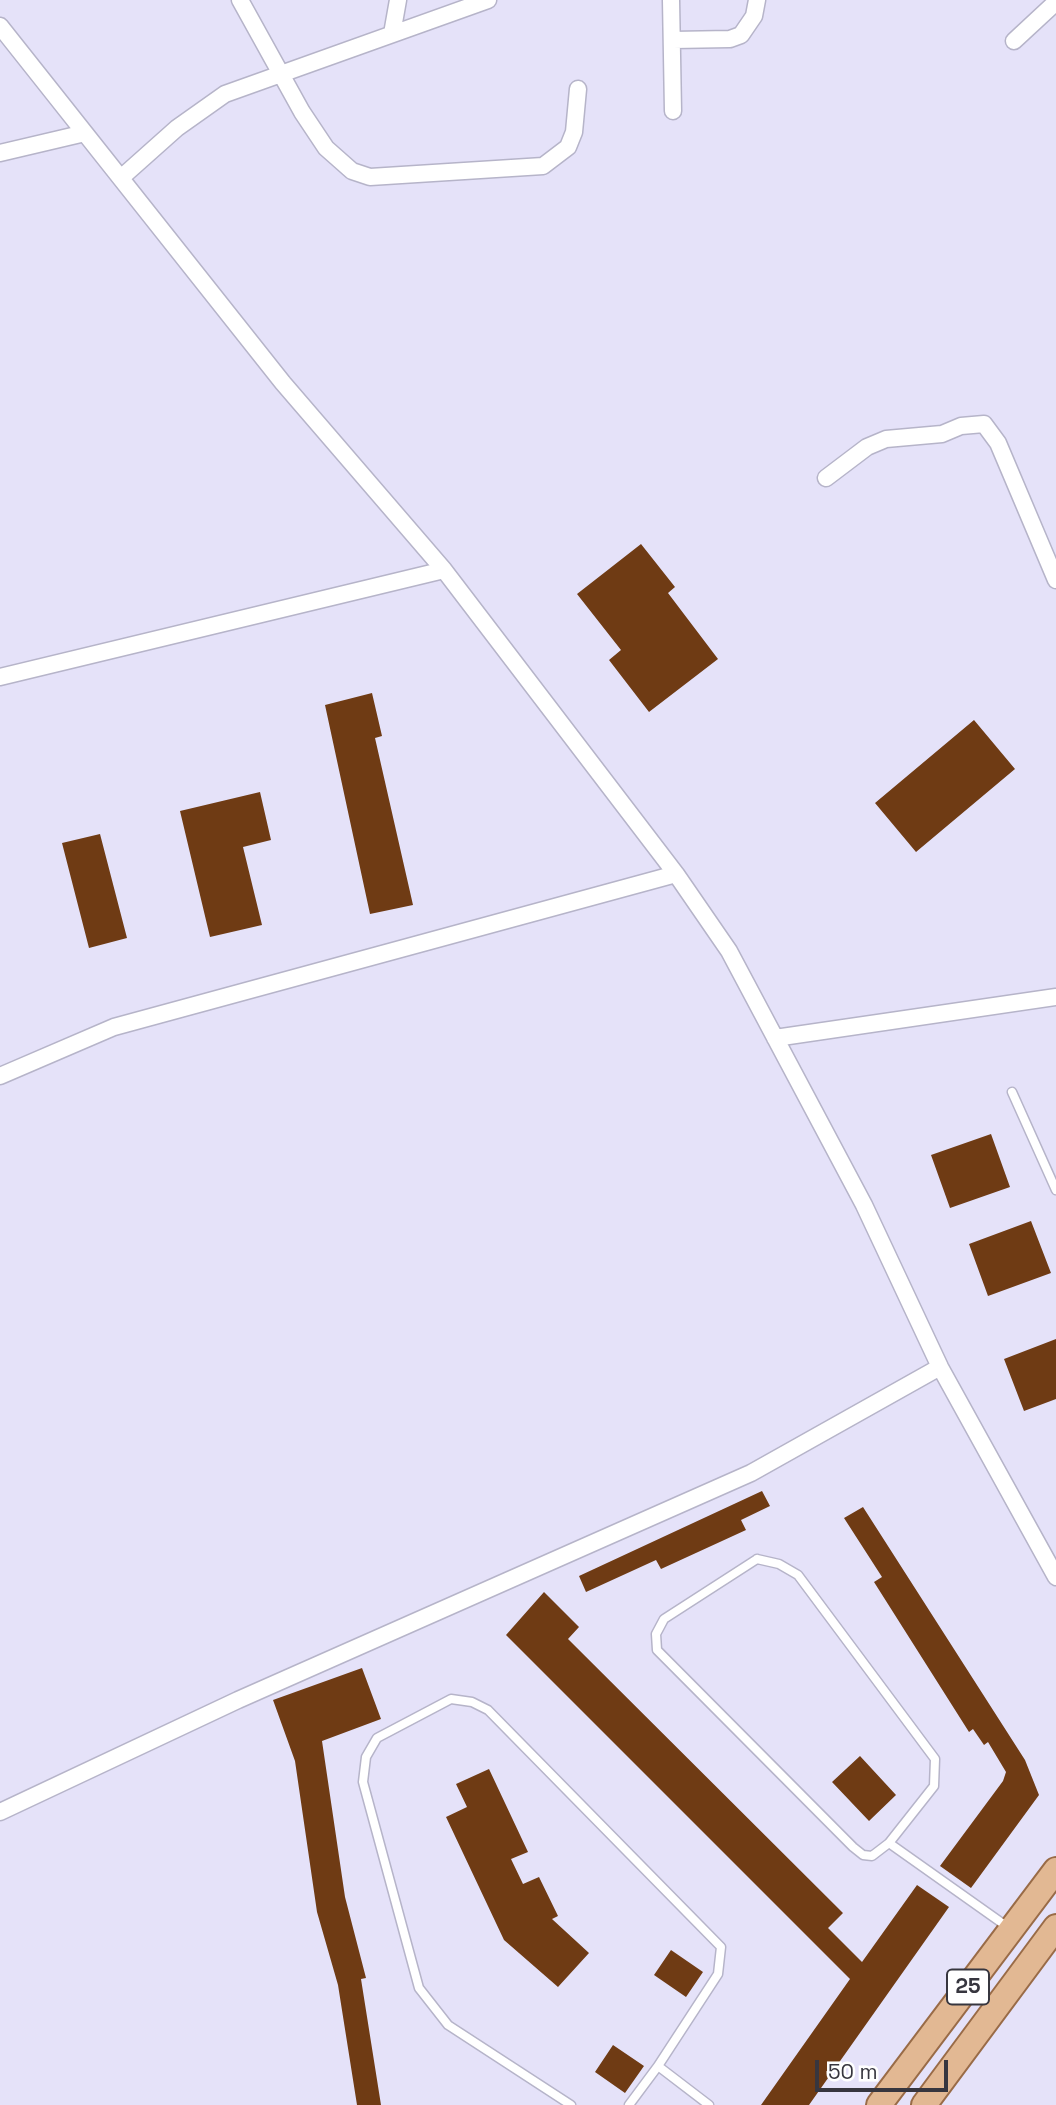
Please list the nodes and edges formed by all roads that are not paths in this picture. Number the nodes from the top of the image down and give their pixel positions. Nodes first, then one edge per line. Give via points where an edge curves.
1 (240, 0) edge
2 (398, 0) edge
3 (488, 0) edge
4 (671, 0) edge
5 (757, 0) edge
6 (1056, 2) edge
7 (0, 26) edge
8 (392, 34) junction
9 (673, 40) junction
10 (1014, 41) dead end
11 (279, 72) junction
12 (578, 89) dead end
13 (673, 111) dead end
14 (85, 133) junction
15 (0, 153) edge
16 (122, 177) junction
17 (826, 478) dead end
18 (444, 570) junction
19 (1056, 580) edge
20 (0, 677) edge
21 (676, 874) junction
22 (1056, 997) edge
23 (775, 1038) junction
24 (0, 1076) edge
25 (1012, 1092) dead end
26 (1056, 1191) edge
27 (940, 1367) junction
28 (1056, 1577) edge
29 (0, 1812) edge
30 (889, 1843) junction
31 (1056, 1870) edge
32 (1056, 1927) edge
33 (1011, 1930) junction
34 (658, 2066) junction
35 (572, 2105) edge
36 (629, 2105) edge
37 (709, 2105) edge
38 (879, 2105) edge
39 (924, 2105) edge

1 - 11 street
2 - 8 street
3 - 8 street
4 - 9 street
5 - 9 street via 754,16 741,35
6 - 10 street
7 - 14 street
8 - 11 street
9 - 13 street
11 - 12 street via 326,148 352,171 370,177 543,166 568,147
11 - 16 street via 208,104
14 - 15 street
14 - 16 street
16 - 18 street via 284,383
17 - 19 street via 867,447 886,439 942,434 984,424 998,443
18 - 20 street
18 - 21 street
21 - 23 street via 729,951
21 - 24 street via 114,1027
22 - 23 street
23 - 27 street via 864,1205
25 - 26 lane
27 - 28 street
27 - 29 street via 751,1473 238,1700
30 - 30 lane via 872,1856 853,1847 657,1650 656,1634 664,1619 757,1559 798,1575 935,1759 934,1786
30 - 33 lane
31 - 33 main road, 25
32 - 39 main road, 25
33 - 38 main road, 25
34 - 35 lane via 718,1974 721,1947 488,1710 451,1699 377,1738 366,1757 363,1782 419,1988 448,2025
34 - 36 lane
34 - 37 lane

